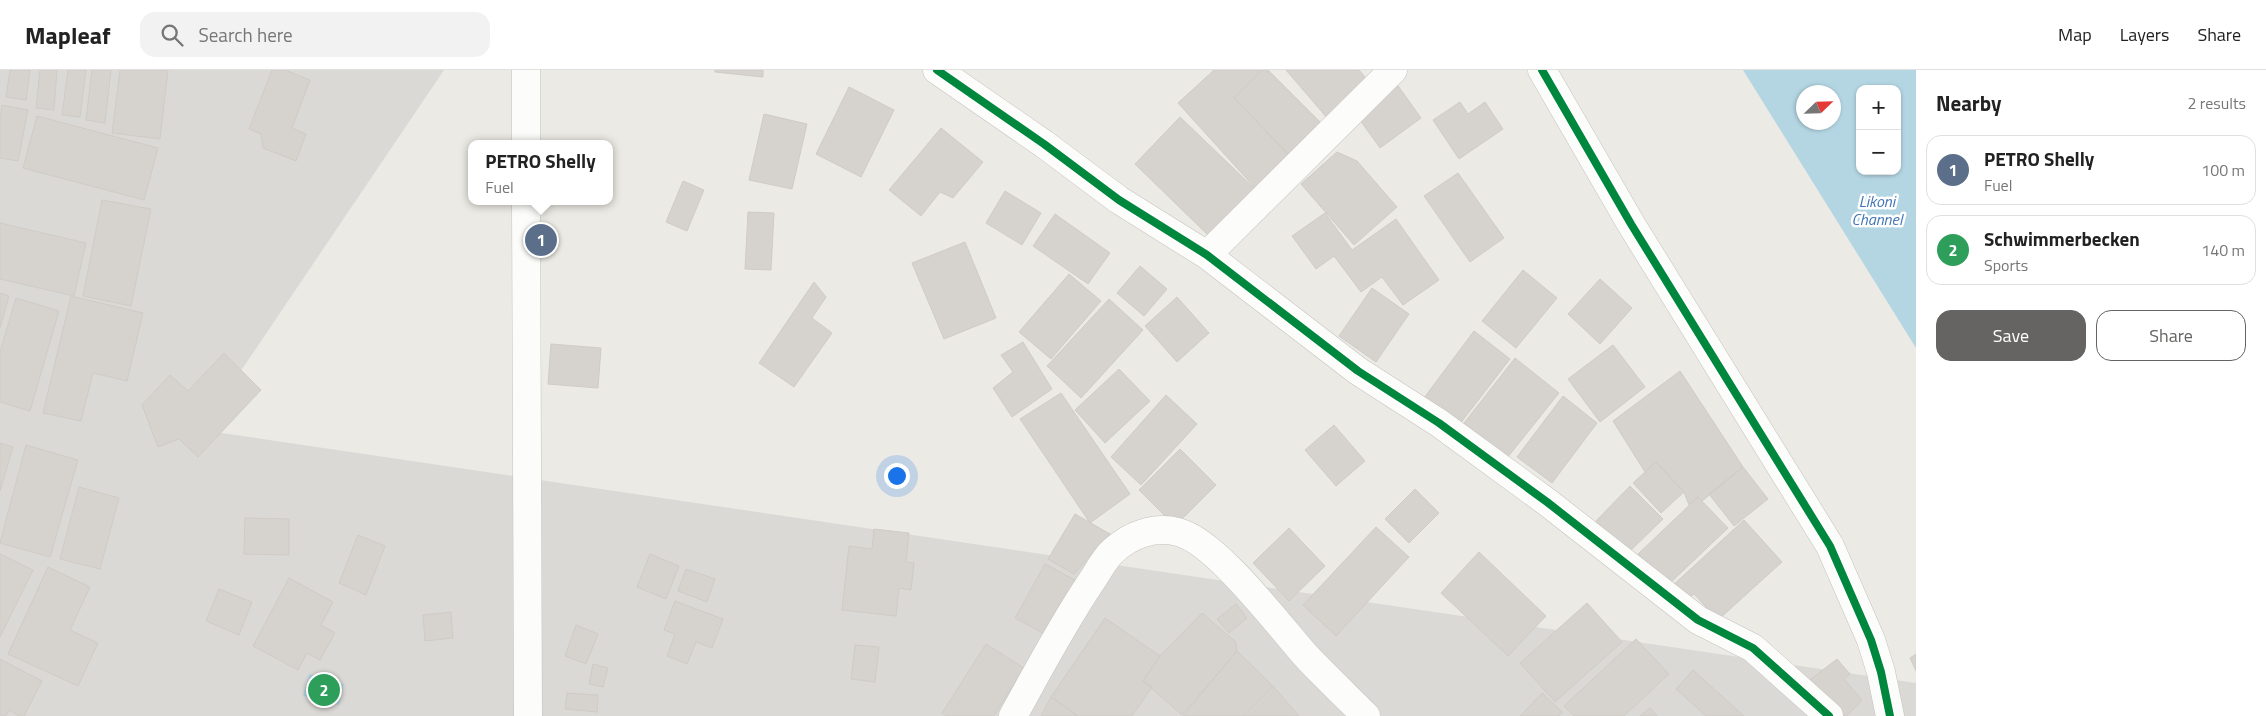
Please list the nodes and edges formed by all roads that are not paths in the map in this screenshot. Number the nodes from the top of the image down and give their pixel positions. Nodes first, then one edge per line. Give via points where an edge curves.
1 (526, 70) edge
2 (937, 70) edge
3 (1393, 70) edge
4 (1542, 70) edge
5 (526, 140) edge
6 (526, 205) edge
7 (1206, 255) junction
8 (528, 716) edge
9 (1013, 716) edge
10 (1366, 716) edge
11 (1829, 716) edge
12 (1890, 716) edge

1 - 5 street
2 - 7 street via 1119,200
3 - 7 street
4 - 12 street via 1631,224 1830,546 1871,640
6 - 8 street
7 - 11 street via 1358,371 1439,423 1547,502 1698,620 1753,648
9 - 10 street via 1076,604 1111,552 1130,538 1163,530 1180,532 1196,540 1227,566

